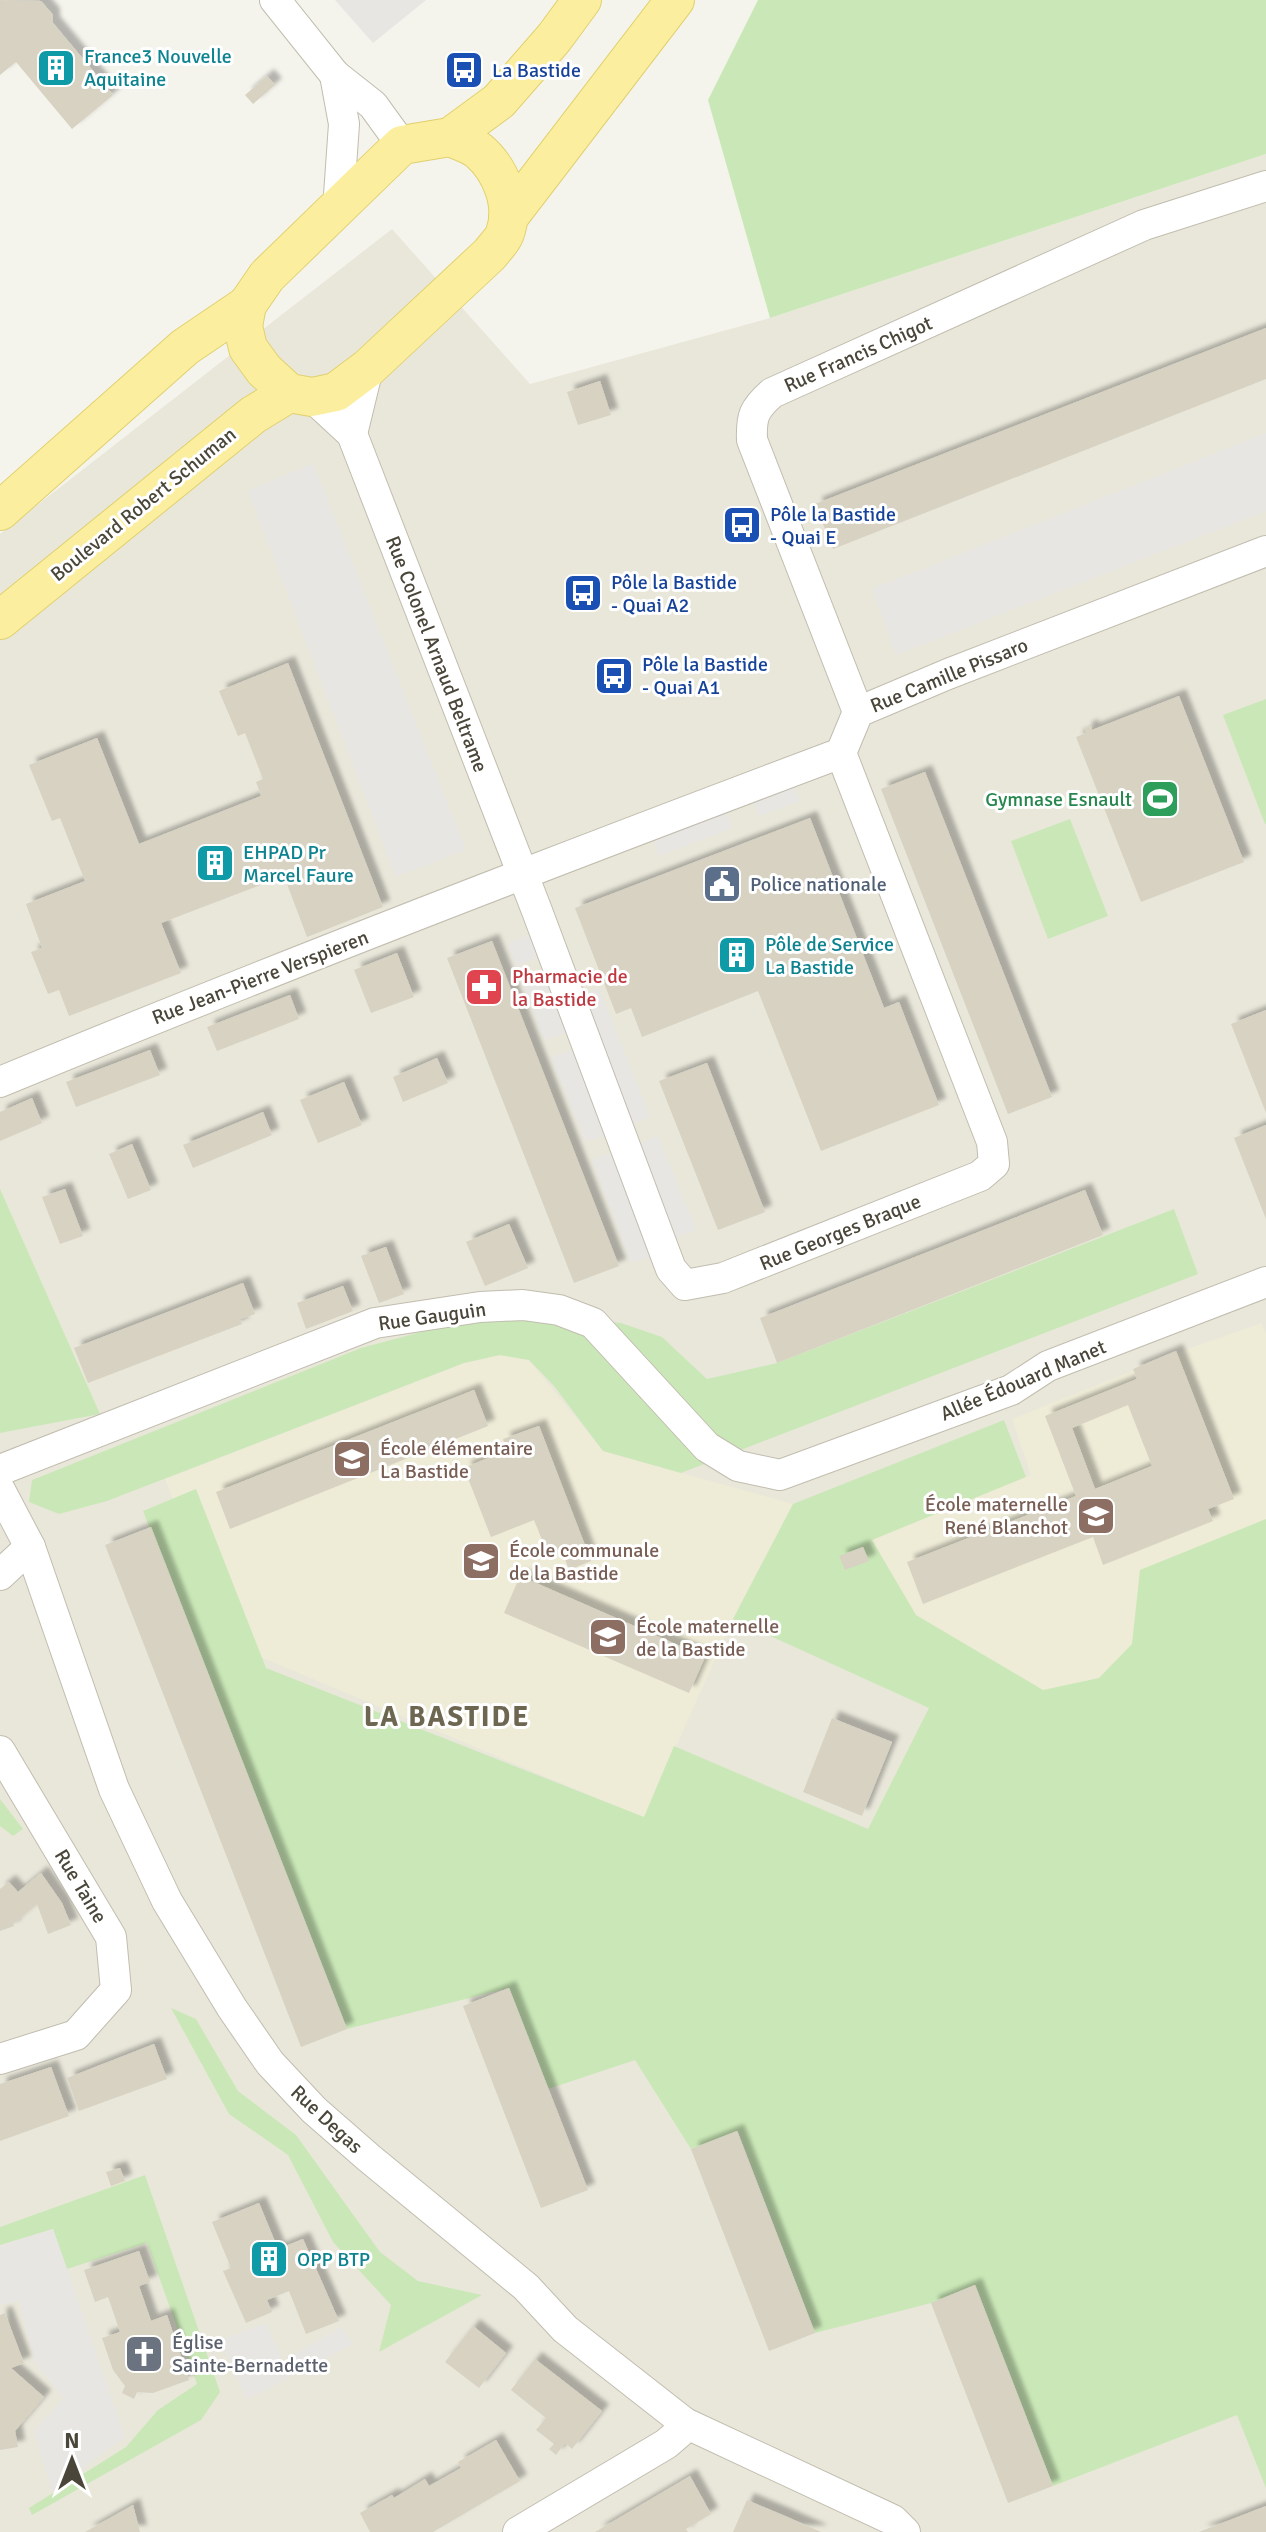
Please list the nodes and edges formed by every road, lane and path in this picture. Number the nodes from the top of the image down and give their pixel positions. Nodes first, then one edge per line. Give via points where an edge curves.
1 (275, 0) edge
2 (582, 0) edge
3 (675, 0) edge
4 (335, 75) junction
5 (450, 137) junction
6 (402, 145) junction
7 (1266, 186) edge
8 (338, 209) junction
9 (508, 218) junction
10 (247, 305) junction
11 (368, 368) junction
12 (300, 395) junction
13 (352, 434) junction
14 (0, 511) edge
15 (1266, 551) edge
16 (0, 620) edge
17 (858, 712) junction
18 (841, 753) junction
19 (522, 874) junction
20 (0, 1082) edge
21 (1266, 1282) edge
22 (0, 1470) edge
23 (780, 1475) joint
24 (0, 1490) edge
25 (30, 1547) junction
26 (0, 1556) edge
27 (0, 1575) edge
28 (0, 1751) edge
29 (0, 2059) edge
30 (685, 2423) junction
31 (518, 2532) edge
32 (905, 2532) edge

1 - 4 street
2 - 5 main road via 499,101
3 - 9 main road
4 - 6 street via 373,105
4 - 8 street via 344,124
5 - 6 main road
5 - 9 main road via 478,150 496,169 507,196
6 - 8 main road
7 - 17 street, Rue Francis Chigot via 1144,225 772,393 757,407 752,440
8 - 10 main road via 267,276
9 - 11 main road, Boulevard Robert Schuman via 505,235 490,254
10 - 12 main road via 243,326 248,348 264,370
10 - 14 main road via 185,347
11 - 12 main road, Boulevard Robert Schuman via 336,392
11 - 13 street
12 - 13 street, Rue Colonel Arnaud Beltrame
12 - 16 main road, Boulevard Robert Schuman via 253,415
13 - 19 street, Rue Colonel Arnaud Beltrame
15 - 17 street, Rue Camille Pissaro
17 - 18 street, Rue Camille Pissaro
18 - 19 street
18 - 19 street, Rue Georges Braque via 992,1142 994,1164 980,1176 723,1278 685,1285 671,1269
19 - 20 street, Rue Jean-Pierre Verspieren
21 - 23 street, Allée Édouard Manet via 1048,1366 1011,1390
22 - 23 street, Rue Gauguin via 375,1323 523,1305 559,1310 593,1323 707,1447 738,1466
24 - 25 street, Rue Degas
25 - 26 street
25 - 27 street
25 - 30 street, Rue Degas via 114,1789 167,1901 270,2063 314,2110 526,2287 565,2329
28 - 29 street, Rue Taine via 111,1937 116,1990 76,2035
30 - 31 street via 666,2444
30 - 32 street, Rue Degas via 893,2520

